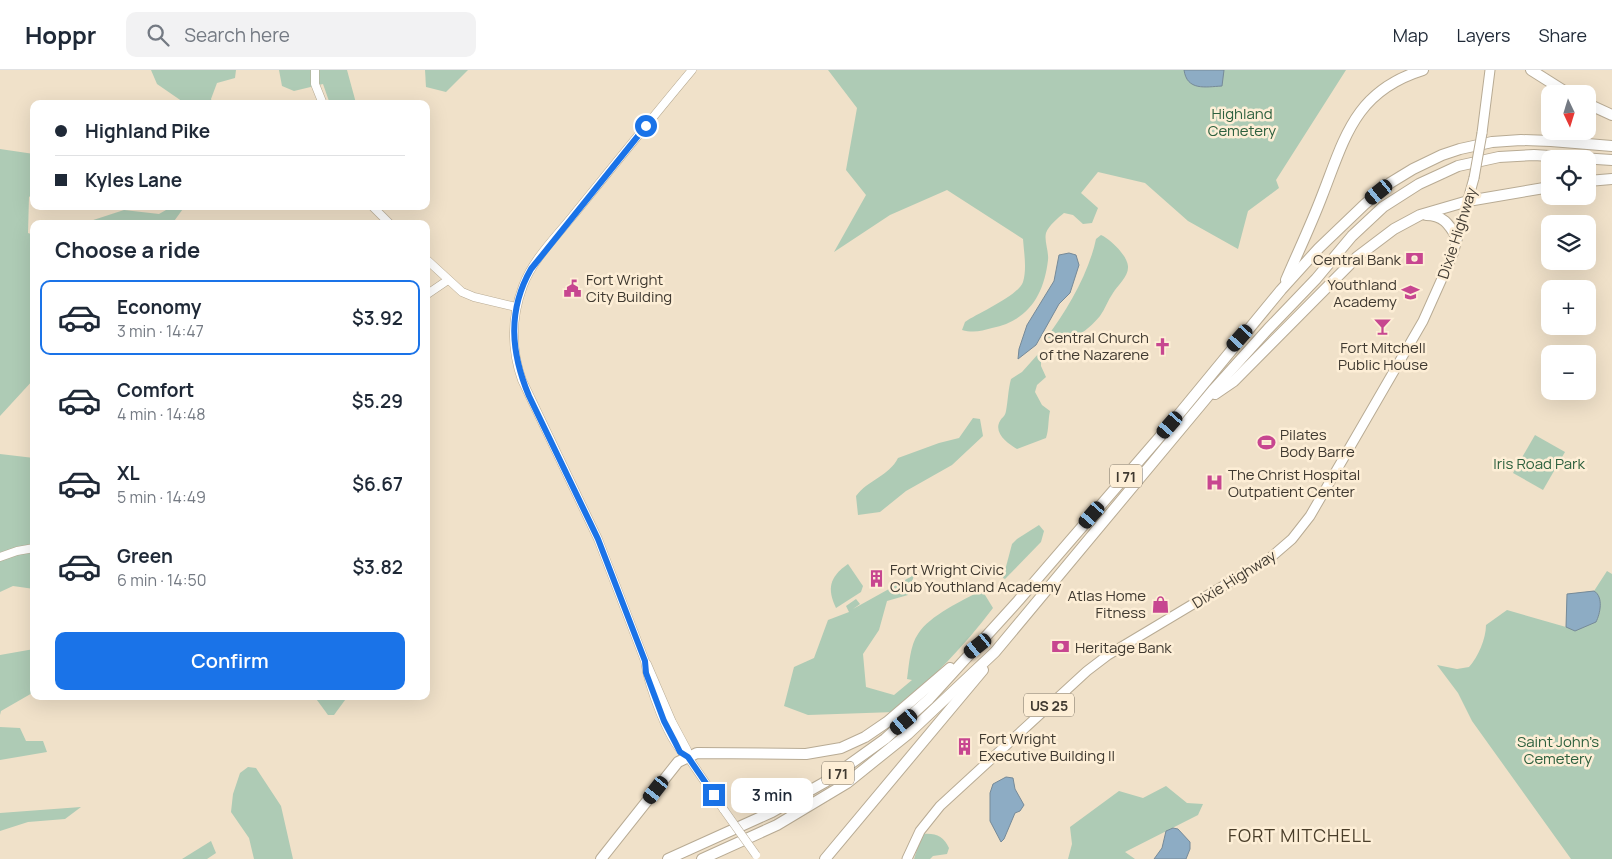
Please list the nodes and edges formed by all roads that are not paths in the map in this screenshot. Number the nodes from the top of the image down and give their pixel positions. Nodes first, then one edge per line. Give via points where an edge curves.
1 (315, 70) edge
2 (692, 70) edge
3 (1423, 70) edge
4 (1490, 70) edge
5 (1531, 70) edge
6 (1555, 85) edge
7 (322, 100) edge
8 (1596, 108) edge
9 (1612, 115) edge
10 (1612, 146) edge
11 (1612, 160) edge
12 (1612, 179) edge
13 (1596, 180) edge
14 (1541, 189) edge
15 (1468, 201) junction
16 (376, 210) edge
17 (1420, 215) junction
18 (386, 220) edge
19 (1458, 238) junction
20 (430, 263) edge
21 (448, 280) junction
22 (1281, 290) junction
23 (430, 292) edge
24 (516, 307) junction
25 (1247, 360) junction
26 (30, 548) edge
27 (0, 557) edge
28 (978, 646) junction
29 (998, 648) junction
30 (688, 757) junction
31 (758, 857) edge
32 (601, 859) edge
33 (668, 859) edge
34 (702, 859) edge
35 (824, 859) edge
36 (907, 859) edge

1 - 7 main road
2 - 24 main road via 539,259 526,279
3 - 22 highway via 1378,92 1354,118
4 - 15 main road, Dixie Highway / US 25, bridge via 1482,133
5 - 6 highway
8 - 9 highway
10 - 22 highway, I 71 via 1504,141 1460,149 1426,162 1390,183 1365,204
11 - 25 highway via 1534,155 1499,157 1458,166 1431,178 1395,199 1364,225 1268,329
12 - 13 highway
14 - 15 highway
15 - 17 highway
15 - 19 main road, Dixie Highway / US 25
16 - 18 main road
17 - 19 highway via 1443,218
17 - 25 highway via 1366,249 1274,339
19 - 36 main road, Dixie Highway / US 25 via 1423,321 1315,508 1292,539 1270,558 1108,655 1087,671 940,806 920,831
20 - 21 main road
21 - 23 main road
21 - 24 main road via 467,294
22 - 28 highway, I 71 via 1170,425
24 - 30 main road via 514,347 522,380 598,539 645,661
25 - 29 highway, I 71 via 1234,381 1204,401
26 - 27 main road
28 - 30 highway via 887,722 851,744 819,753 697,752
28 - 33 highway, I 71 via 934,694 852,764 780,808
29 - 34 highway, I 71 via 908,734 847,783 777,824
29 - 35 highway via 942,722
30 - 31 main road, bridge
30 - 32 highway via 678,762

